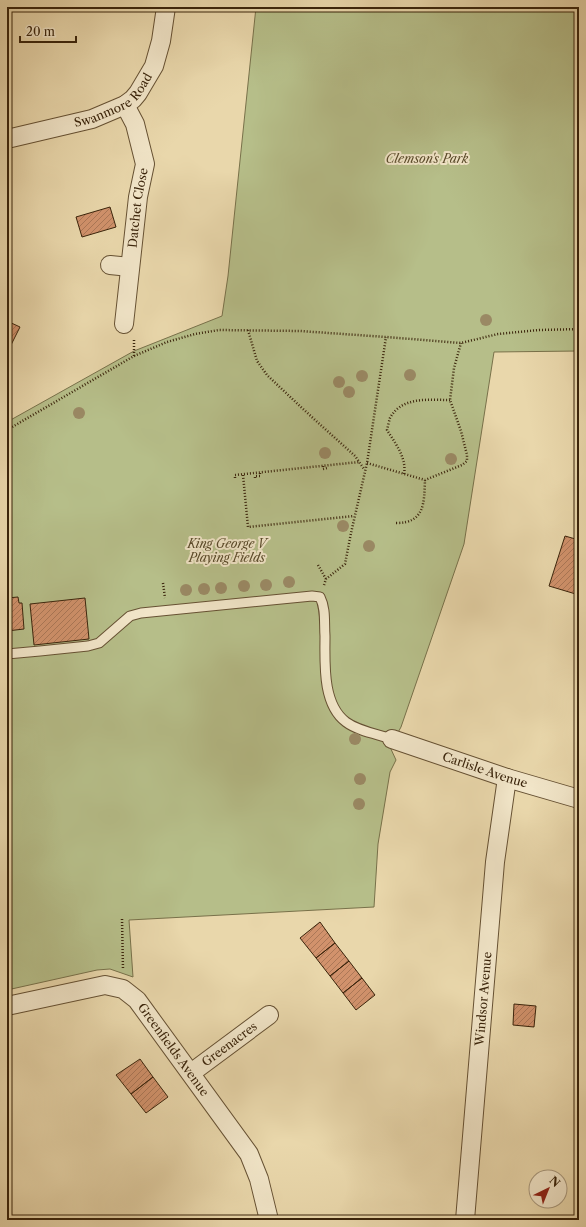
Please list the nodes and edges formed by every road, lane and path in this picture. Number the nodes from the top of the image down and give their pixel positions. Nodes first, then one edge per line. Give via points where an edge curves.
1 (166, 7) edge
2 (125, 105) junction
3 (7, 139) edge
4 (110, 265) dead end
5 (130, 267) junction
6 (124, 324) dead end
7 (579, 329) edge
8 (248, 330) junction
9 (386, 336) junction
10 (462, 343) junction
11 (450, 400) junction
12 (7, 430) edge
13 (359, 462) junction
14 (366, 463) junction
15 (323, 466) junction
16 (327, 470) dead end
17 (365, 470) junction
18 (260, 473) junction
19 (404, 474) junction
20 (243, 475) junction
21 (235, 478) dead end
22 (255, 478) dead end
23 (425, 480) junction
24 (354, 516) junction
25 (396, 523) dead end
26 (318, 565) dead end
27 (326, 579) junction
28 (320, 597) junction
29 (7, 654) edge
30 (392, 739) joint
31 (507, 778) junction
32 (579, 799) edge
33 (122, 919) dead end
34 (123, 989) junction
35 (7, 1006) edge
36 (269, 1016) dead end
37 (191, 1073) junction
38 (269, 1220) edge
39 (465, 1220) edge

1 - 2 street, Swanmore Road via 154,66 138,93
2 - 3 street, Swanmore Road via 92,119
2 - 5 street, Datchet Close via 135,124 145,164 138,197
4 - 5 street
5 - 6 street, Datchet Close
7 - 10 path via 498,334
8 - 9 path
8 - 12 path via 219,330 167,342 134,356
8 - 13 path via 257,360 267,374
9 - 10 path
9 - 14 path
10 - 11 path via 454,368
11 - 19 path via 410,402 390,417 387,430 403,460
11 - 23 path via 461,431 467,461
13 - 15 path
13 - 17 path
14 - 17 path
14 - 19 path
15 - 16 path via 323,469
15 - 18 path
17 - 24 path
18 - 20 path
18 - 22 path via 260,476
19 - 23 path
20 - 21 path via 235,475
20 - 24 path via 248,527
23 - 25 path via 421,510 415,518 406,523
24 - 27 path via 345,564
26 - 27 path
27 - 28 path
28 - 29 lane via 141,613 130,616 99,643
28 - 30 lane via 324,605 328,689 336,712 356,727
30 - 31 street, Carlisle Avenue
31 - 32 street, Carlisle Avenue
31 - 39 street, Windsor Avenue via 495,862
33 - 34 path
34 - 35 street, Greenfields Avenue via 105,985
34 - 37 street, Greenfields Avenue via 138,1000
36 - 37 street, Greenacres
37 - 38 street, Greenfields Avenue via 249,1154 259,1179

